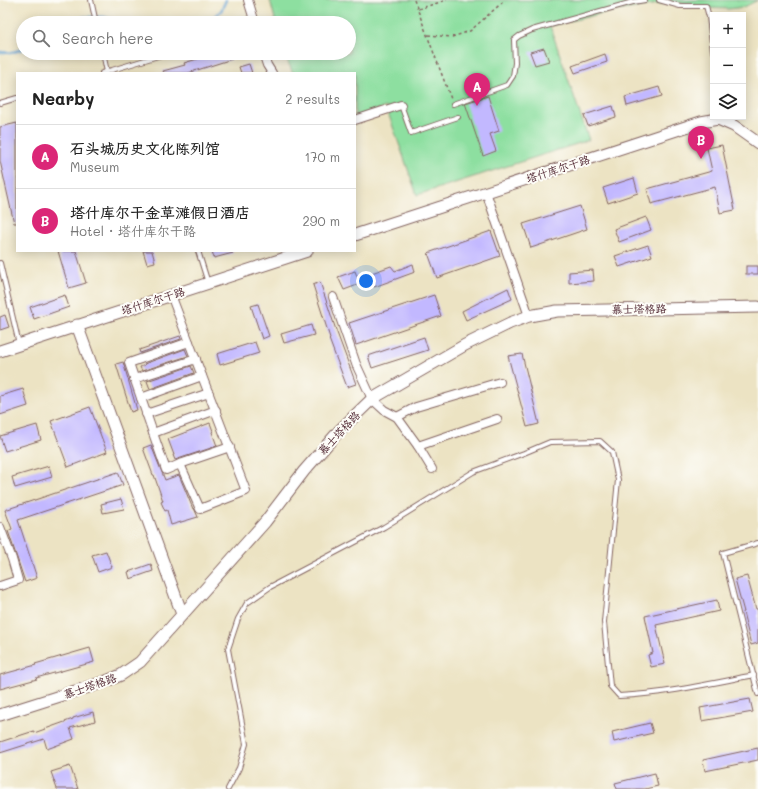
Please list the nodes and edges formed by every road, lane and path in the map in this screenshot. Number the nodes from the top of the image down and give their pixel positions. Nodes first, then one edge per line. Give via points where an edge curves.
1 (91, 0) edge
2 (248, 0) edge
3 (414, 0) edge
4 (447, 0) edge
5 (505, 0) edge
6 (645, 0) edge
7 (659, 0) edge
8 (418, 9) junction
9 (94, 16) edge
10 (253, 16) edge
11 (427, 35) junction
12 (713, 48) edge
13 (103, 60) edge
14 (144, 60) edge
15 (265, 60) edge
16 (104, 72) edge
17 (271, 72) edge
18 (16, 98) edge
19 (0, 103) edge
20 (453, 104) joint
21 (401, 105) joint
22 (458, 117) dead end
23 (356, 120) edge
24 (758, 143) edge
25 (486, 192) junction
26 (356, 235) edge
27 (198, 252) edge
28 (304, 252) edge
29 (0, 263) edge
30 (208, 283) junction
31 (171, 295) junction
32 (333, 297) dead end
33 (758, 307) edge
34 (529, 316) junction
35 (78, 325) junction
36 (189, 342) junction
37 (19, 344) junction
38 (0, 351) edge
39 (196, 359) junction
40 (202, 376) junction
41 (134, 379) junction
42 (500, 382) dead end
43 (209, 393) junction
44 (141, 398) junction
45 (372, 399) junction
46 (216, 410) junction
47 (146, 414) junction
48 (397, 417) junction
49 (497, 419) dead end
50 (153, 433) junction
51 (418, 446) junction
52 (230, 447) junction
53 (180, 464) junction
54 (432, 469) dead end
55 (0, 527) edge
56 (758, 543) edge
57 (0, 586) edge
58 (182, 614) junction
59 (754, 675) junction
60 (758, 694) edge
61 (0, 715) edge
62 (228, 789) edge

1 - 9 lane
2 - 10 street
3 - 8 path
4 - 8 path
5 - 11 path via 470,31 452,37
6 - 20 lane via 532,30 519,36 514,40 513,76 507,85
7 - 12 lane via 680,6 706,6
8 - 11 path
11 - 20 path
13 - 16 lane
14 - 16 lane
15 - 17 street
18 - 19 lane
21 - 22 lane via 411,133
21 - 23 street
24 - 25 street, 塔什库尔干路 via 733,124 718,119 701,122
25 - 26 street, 塔什库尔干路
25 - 34 street
27 - 30 lane
28 - 30 street, 塔什库尔干路
29 - 37 lane
30 - 31 street, 塔什库尔干路
31 - 35 street, 塔什库尔干路
31 - 36 street
32 - 45 street via 356,364
33 - 34 street, 慕士塔格路 via 557,311
34 - 45 street, 慕士塔格路 via 465,345
35 - 37 street, 塔什库尔干路
35 - 58 street
36 - 39 street
36 - 41 street via 129,363
37 - 38 street, 塔什库尔干路
39 - 40 street
39 - 41 street
40 - 43 street
40 - 44 street
41 - 44 street
42 - 48 street via 416,407
43 - 46 street
43 - 47 street
44 - 47 street
45 - 48 street
45 - 58 street, 慕士塔格路 via 339,431 264,522
46 - 50 street
46 - 52 street
47 - 50 street
48 - 51 street
49 - 51 street
50 - 53 street via 166,470
51 - 54 street
52 - 53 street
52 - 53 street via 246,491 200,509
55 - 57 street via 18,580
56 - 59 lane via 723,553
58 - 61 street, 慕士塔格路 via 140,662 121,675
59 - 60 lane
59 - 62 lane via 642,695 619,696 610,686 604,622 618,480 612,452 600,441 550,442 472,472 384,526 270,587 247,603 238,619 228,649 246,744 239,768

